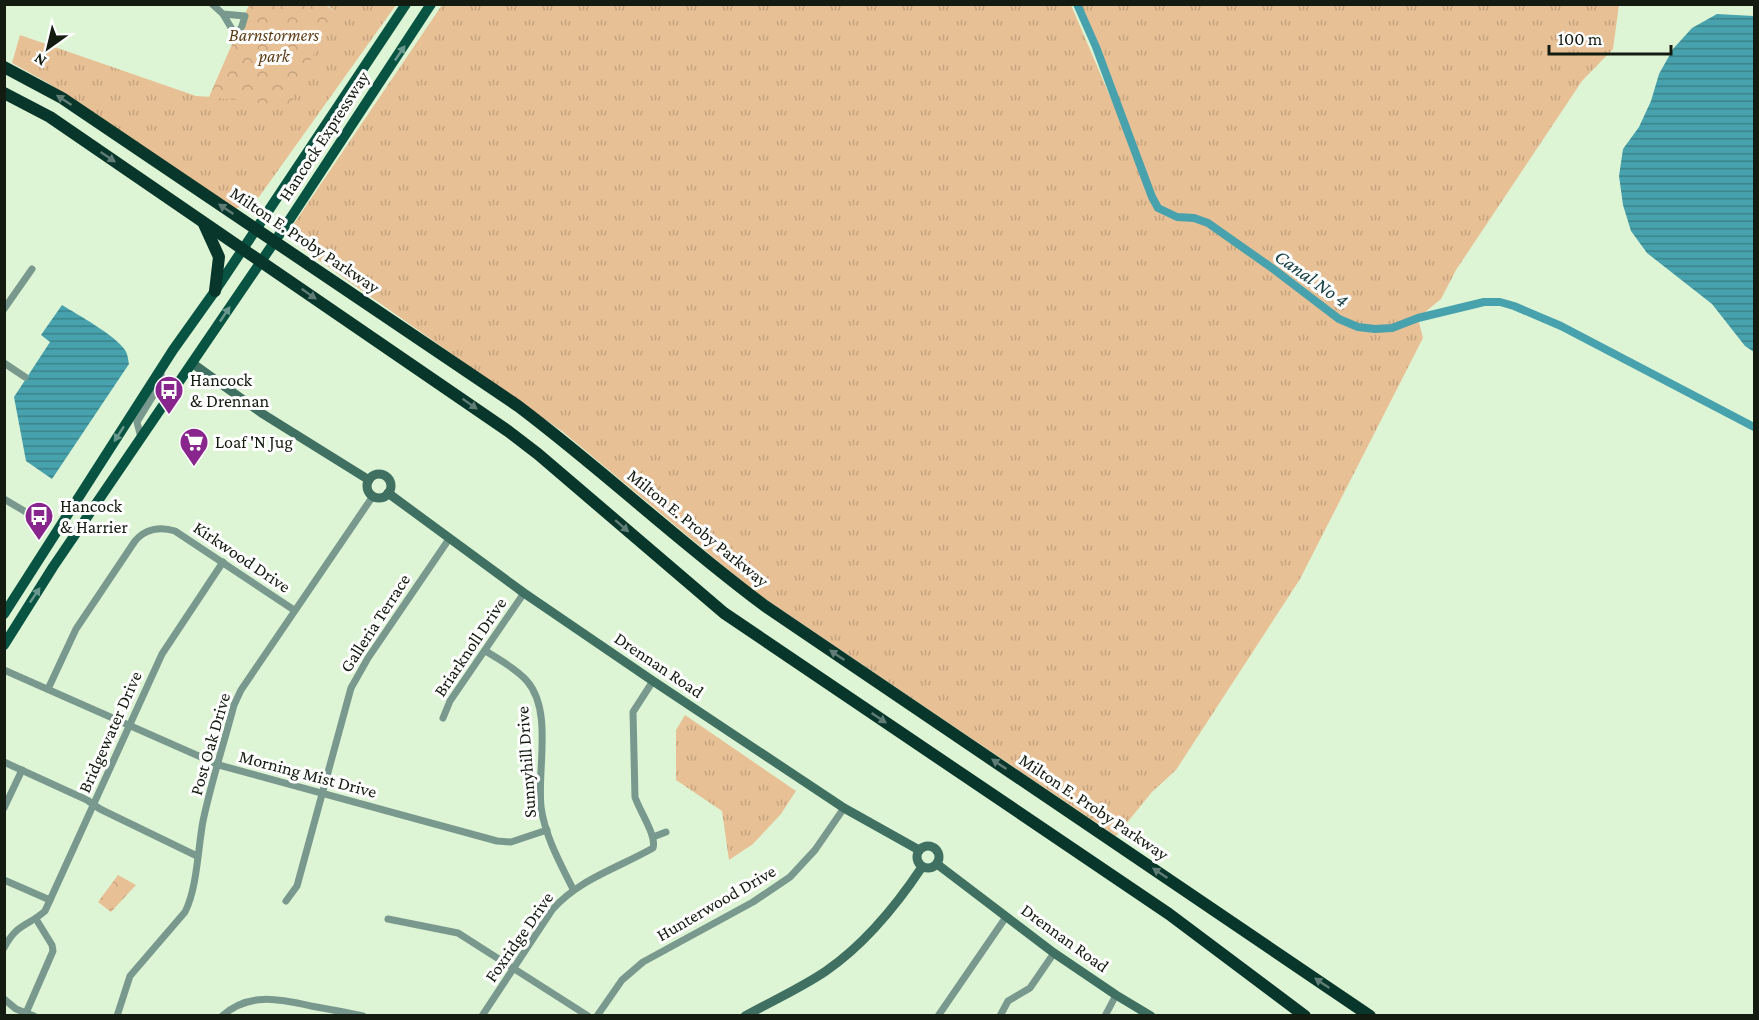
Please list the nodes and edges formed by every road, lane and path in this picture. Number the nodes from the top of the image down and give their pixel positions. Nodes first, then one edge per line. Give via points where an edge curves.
1 (212, 4) edge
2 (406, 4) edge
3 (431, 4) edge
4 (223, 14) dead end
5 (4, 67) edge
6 (4, 93) edge
7 (202, 220) junction
8 (256, 229) junction
9 (274, 241) junction
10 (243, 248) junction
11 (261, 261) junction
12 (32, 270) dead end
13 (215, 291) junction
14 (4, 309) edge
15 (4, 363) edge
16 (192, 363) junction
17 (161, 368) junction
18 (25, 377) dead end
19 (141, 438) junction
20 (369, 480) junction
21 (388, 494) junction
22 (373, 496) junction
23 (4, 498) edge
24 (30, 516) dead end
25 (153, 519) dead end
26 (153, 530) junction
27 (449, 539) junction
28 (223, 562) junction
29 (524, 593) junction
30 (294, 610) junction
31 (4, 614) edge
32 (4, 645) edge
33 (486, 651) junction
34 (4, 670) edge
35 (653, 681) junction
36 (48, 690) junction
37 (443, 718) dead end
38 (129, 727) junction
39 (4, 762) edge
40 (219, 765) junction
41 (22, 770) junction
42 (323, 793) junction
43 (93, 806) junction
44 (4, 808) edge
45 (844, 808) junction
46 (547, 830) junction
47 (666, 832) dead end
48 (653, 837) junction
49 (919, 850) junction
50 (197, 856) junction
51 (937, 864) junction
52 (922, 867) junction
53 (4, 880) edge
54 (573, 889) junction
55 (50, 900) junction
56 (286, 900) dead end
57 (1006, 916) junction
58 (388, 919) dead end
59 (36, 920) junction
60 (4, 948) edge
61 (1054, 953) junction
62 (514, 967) junction
63 (1116, 995) junction
64 (4, 999) edge
65 (26, 1013) junction
66 (34, 1016) edge
67 (117, 1016) edge
68 (222, 1016) edge
69 (363, 1016) edge
70 (482, 1016) edge
71 (588, 1016) edge
72 (597, 1016) edge
73 (746, 1016) edge
74 (938, 1016) edge
75 (1000, 1016) edge
76 (1105, 1016) edge
77 (1151, 1016) edge
78 (1305, 1016) edge
79 (1370, 1016) edge

1 - 4 street
2 - 8 main road, Hancock Expressway
9 -> 3 main road, Hancock Expressway
8 -> 5 highway, Milton E. Proby Parkway via 62,98
6 -> 7 highway via 50,117
7 - 10 highway
7 - 13 highway via 219,257
8 - 9 highway, Milton E. Proby Parkway
8 - 10 main road, Hancock Expressway
9 - 11 main road, Hancock Expressway
79 -> 9 highway, Milton E. Proby Parkway via 765,606 527,413
10 - 11 highway
10 - 13 main road, Hancock Expressway
16 -> 11 main road, Hancock Expressway
11 -> 78 highway via 508,431 748,630 1169,914
12 - 14 street
13 - 17 main road, Hancock Expressway
15 - 18 street
16 - 19 main road, Hancock Expressway
16 - 20 street via 263,414
17 - 19 street via 162,383 137,422
17 -> 31 main road, Hancock Expressway
32 -> 19 main road, Hancock Expressway
20 - 21 street via 378,474 386,477 391,486
20 - 22 street via 368,491
21 - 22 street
21 - 27 street, Drennan Road
22 - 30 street, Post Oak Drive
23 - 24 street
25 - 26 street
26 - 28 street, Kirkwood Drive via 176,531
26 - 36 street via 135,541 83,618
27 - 29 street, Drennan Road
27 - 42 street, Galleria Terrace via 354,682
28 - 30 street, Kirkwood Drive
28 - 38 street, Bridgewater Drive via 162,654
29 - 33 street, Briarknoll Drive
29 - 35 street, Drennan Road
30 - 40 street, Post Oak Drive via 241,690
33 - 37 street, Briarknoll Drive
33 - 46 street, Sunnyhill Drive via 519,673 538,699 541,806
34 - 36 street, Morning Mist Drive
35 - 45 street, Drennan Road
35 - 48 street via 636,705 633,720 635,797
36 - 38 street, Morning Mist Drive
38 - 40 street, Morning Mist Drive
38 - 43 street, Bridgewater Drive
39 - 41 street
40 - 42 street, Morning Mist Drive
40 - 50 street, Post Oak Drive
41 - 43 street
41 - 44 street
42 - 46 street, Morning Mist Drive via 497,841 511,842
42 - 56 street, Galleria Terrace via 297,886
43 - 50 street
43 - 55 street, Bridgewater Drive
45 - 49 street, Drennan Road
45 - 72 street, Hunterwood Drive via 815,850 785,881 643,963 622,980
46 - 54 street, Sunnyhill Drive
47 - 48 street
48 - 54 street, Foxridge Drive via 653,848
49 - 51 street via 930,846 937,849
49 - 52 street via 917,857
50 - 67 street, Post Oak Drive via 189,905 130,976
51 - 52 street
51 - 57 street, Drennan Road
52 - 73 street via 886,915 841,959
53 - 55 street
54 - 62 street, Foxridge Drive via 552,910
55 - 59 street, Bridgewater Drive
57 - 61 street, Drennan Road
57 - 74 street
58 - 62 street via 458,933
59 - 60 street, Bridgewater Drive via 19,927
59 - 65 street via 53,951
61 - 63 street, Drennan Road
61 - 75 street via 1030,988 1008,1001
62 - 70 street, Foxridge Drive
62 - 71 street
63 - 76 street, Drennan Road
63 - 77 street, Drennan Road
64 - 65 street
65 - 66 street
68 - 69 street via 235,1005 263,998

